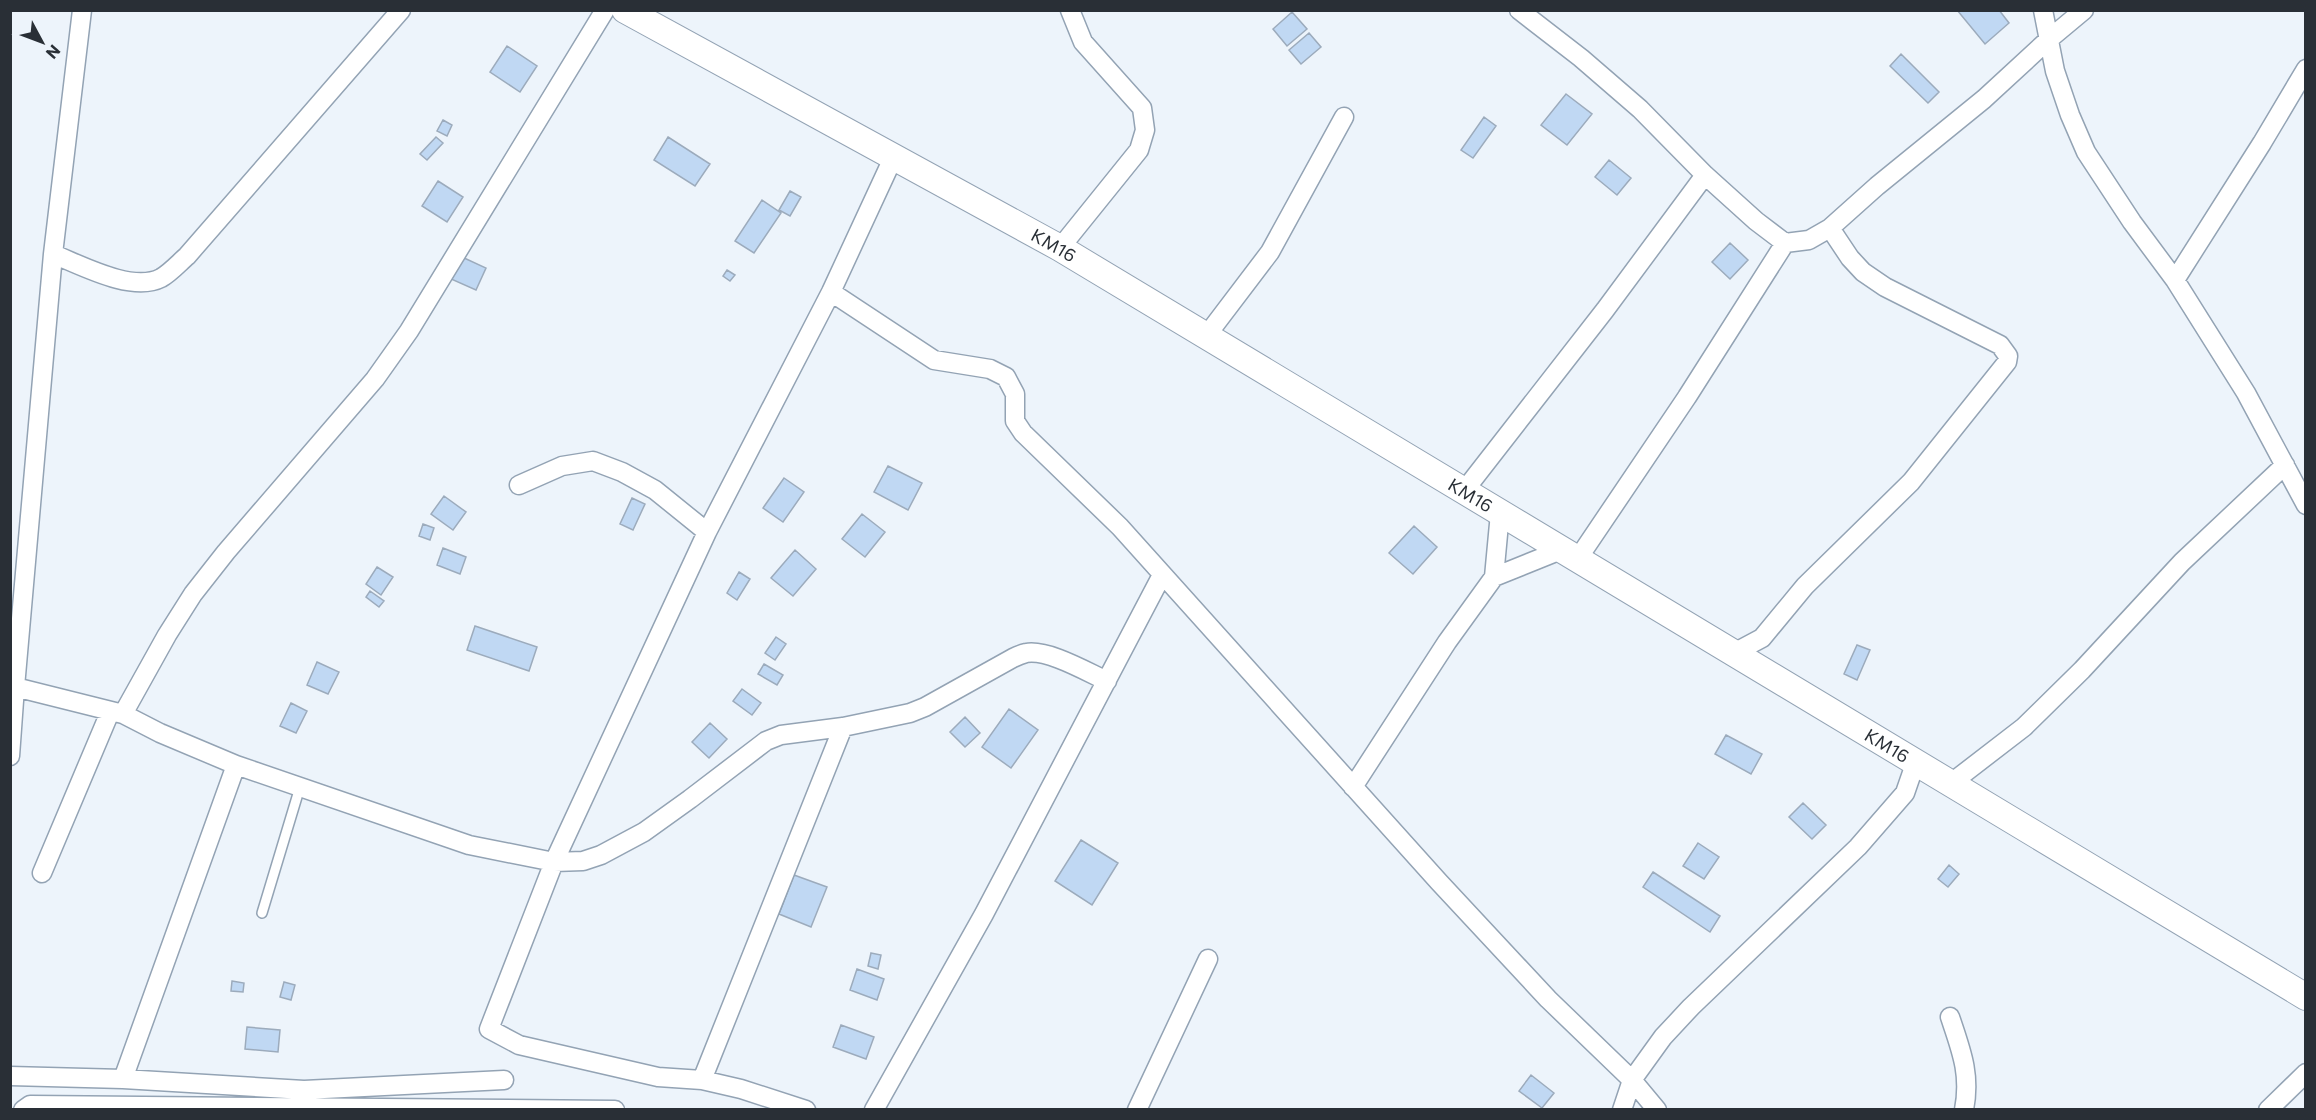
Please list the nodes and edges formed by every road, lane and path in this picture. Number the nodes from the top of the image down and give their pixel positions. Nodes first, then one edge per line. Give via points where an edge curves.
1 (82, 10) edge
2 (401, 10) edge
3 (605, 10) edge
4 (1070, 10) edge
5 (1519, 10) edge
6 (2043, 10) edge
7 (2084, 10) edge
8 (632, 12) edge
9 (2048, 40) junction
10 (2306, 69) edge
11 (1344, 117) dead end
12 (894, 156) junction
13 (1705, 176) junction
14 (1830, 228) junction
15 (1785, 243) junction
16 (1060, 248) junction
17 (53, 254) junction
18 (2175, 280) junction
19 (831, 292) junction
20 (1208, 335) junction
21 (2285, 465) junction
22 (519, 485) dead end
23 (1464, 491) junction
24 (2306, 505) edge
25 (1500, 513) junction
26 (707, 532) junction
27 (1569, 555) junction
28 (1162, 575) junction
29 (1494, 577) junction
30 (1731, 654) junction
31 (1107, 681) junction
32 (15, 687) junction
33 (117, 713) junction
34 (843, 727) junction
35 (10, 756) edge
36 (1916, 764) junction
37 (236, 765) junction
38 (1950, 783) junction
39 (1353, 786) junction
40 (300, 787) junction
41 (554, 862) junction
42 (42, 873) dead end
43 (262, 913) dead end
44 (1208, 959) dead end
45 (2306, 997) edge
46 (1950, 1017) dead end
47 (2306, 1073) edge
48 (10, 1077) edge
49 (123, 1078) junction
50 (504, 1080) dead end
51 (702, 1080) junction
52 (1632, 1080) junction
53 (590, 1109) edge
54 (23, 1110) edge
55 (615, 1110) edge
56 (806, 1110) edge
57 (874, 1110) edge
58 (1137, 1110) edge
59 (1622, 1110) edge
60 (1657, 1110) edge
61 (1964, 1110) edge
62 (2268, 1110) edge

1 - 17 street
2 - 17 street via 187,256 162,278 144,283 121,280
3 - 33 street via 409,331 375,379 226,552
4 - 16 street via 1083,42 1142,108 1145,130 1139,150
5 - 13 street via 1640,109
6 - 9 street
7 - 9 street
8 - 12 street, KM16
9 - 14 street
9 - 18 street via 2055,72 2086,152
10 - 18 street
11 - 20 street via 1270,252
12 - 16 street, KM16
12 - 19 street
13 - 15 street
13 - 23 street
14 - 15 street via 1809,240
14 - 30 street via 1863,272 2000,345 2007,362 1905,488 1805,586 1762,638
15 - 27 street via 1687,397
16 - 20 street, KM16
17 - 32 street
18 - 21 street via 2246,393
19 - 26 street
19 - 28 street via 934,360 990,369 1006,377 1015,394 1015,421 1023,433 1120,527
20 - 23 street, KM16
21 - 24 street
21 - 38 street via 2182,562 2024,727
22 - 26 street via 562,466 593,461 655,490
23 - 25 street, KM16
25 - 27 street, KM16
25 - 29 street
26 - 41 street
27 - 29 street
27 - 30 street, KM16
28 - 31 street
28 - 39 street
29 - 39 street
30 - 36 street, KM16
31 - 34 street via 1028,652 910,713
31 - 57 street via 984,914
32 - 33 street
32 - 35 street
33 - 37 street
33 - 42 street
34 - 41 street via 781,735 766,741 644,832 592,858
34 - 51 street
36 - 38 street, KM16
36 - 52 street via 1905,793 1858,847 1691,1007
37 - 40 street
37 - 49 street
38 - 45 street, KM16
39 - 52 street via 1548,999
40 - 41 street via 469,845
40 - 43 lane
41 - 51 street via 489,1029 519,1045 658,1077
44 - 58 street
46 - 61 street via 1965,1060
47 - 62 street
48 - 49 street
49 - 50 street via 304,1090
51 - 56 street
52 - 59 street
52 - 60 street
53 - 54 street via 30,1105
53 - 55 street

